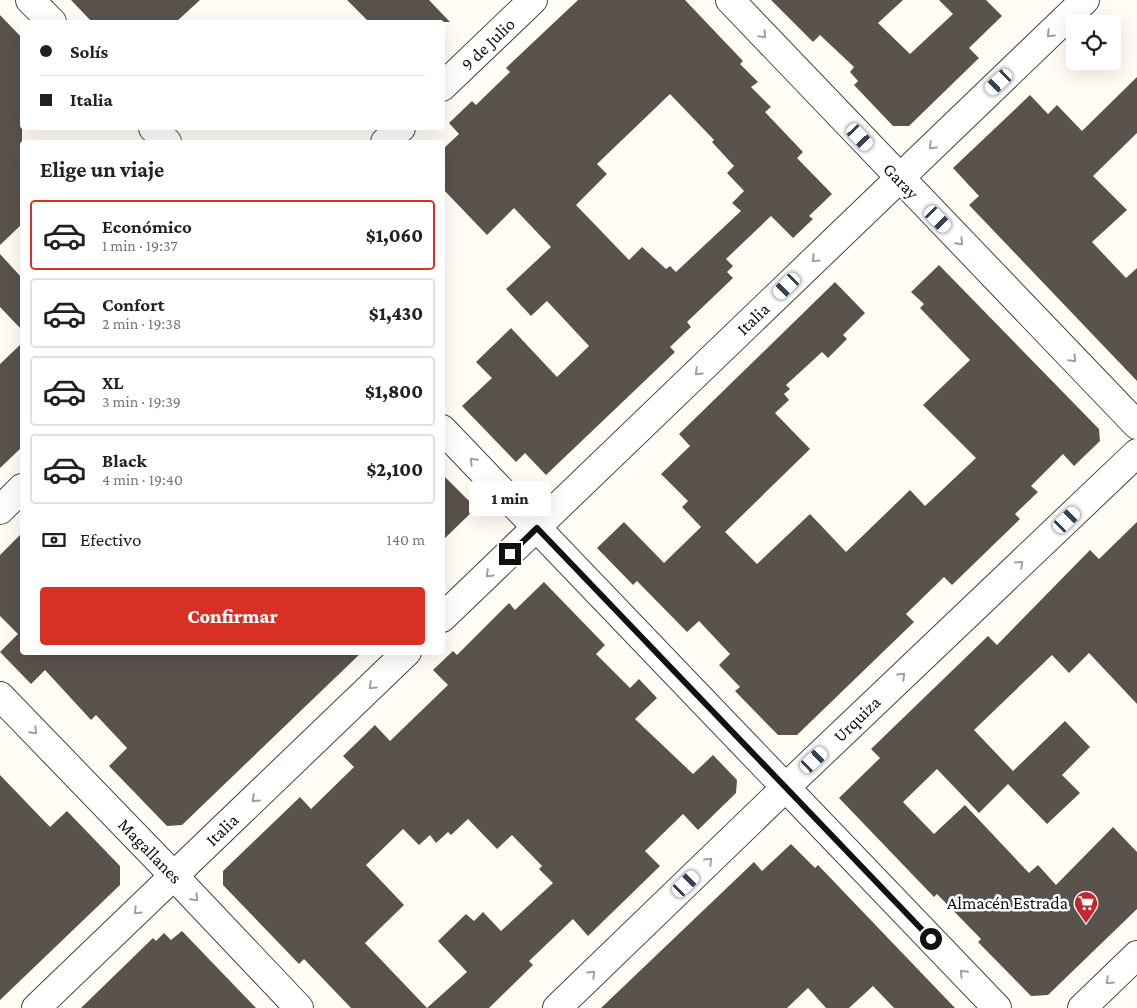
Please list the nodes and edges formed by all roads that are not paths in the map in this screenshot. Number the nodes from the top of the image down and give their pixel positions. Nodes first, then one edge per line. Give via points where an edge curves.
1 (30, 0) edge
2 (533, 0) edge
3 (730, 0) edge
4 (1085, 0) edge
5 (50, 20) edge
6 (445, 84) edge
7 (155, 130) edge
8 (399, 130) edge
9 (165, 140) edge
10 (387, 140) edge
11 (898, 178) junction
12 (1137, 425) edge
13 (445, 432) edge
14 (1137, 453) edge
15 (20, 490) edge
16 (0, 510) edge
17 (537, 528) junction
18 (445, 615) edge
19 (404, 655) edge
20 (0, 696) edge
21 (786, 787) junction
22 (174, 876) junction
23 (1137, 955) edge
24 (36, 1008) edge
25 (299, 1008) edge
26 (557, 1008) edge
27 (997, 1008) edge
28 (1082, 1008) edge

1 - 5 street
2 - 6 street, 9 de Julio
3 -> 11 street, Garay
4 -> 11 street, Italia
7 - 9 street
8 - 10 street
11 -> 12 street, Garay
11 -> 17 street, Italia
17 -> 13 street
21 -> 14 street, Urquiza
15 - 16 street
17 -> 18 street, Italia
17 - 21 street
19 -> 22 street, Italia
20 -> 22 street, Magallanes
26 -> 21 street, Urquiza
27 -> 21 street
22 -> 24 street, Italia
22 -> 25 street, Magallanes
23 -> 28 street

